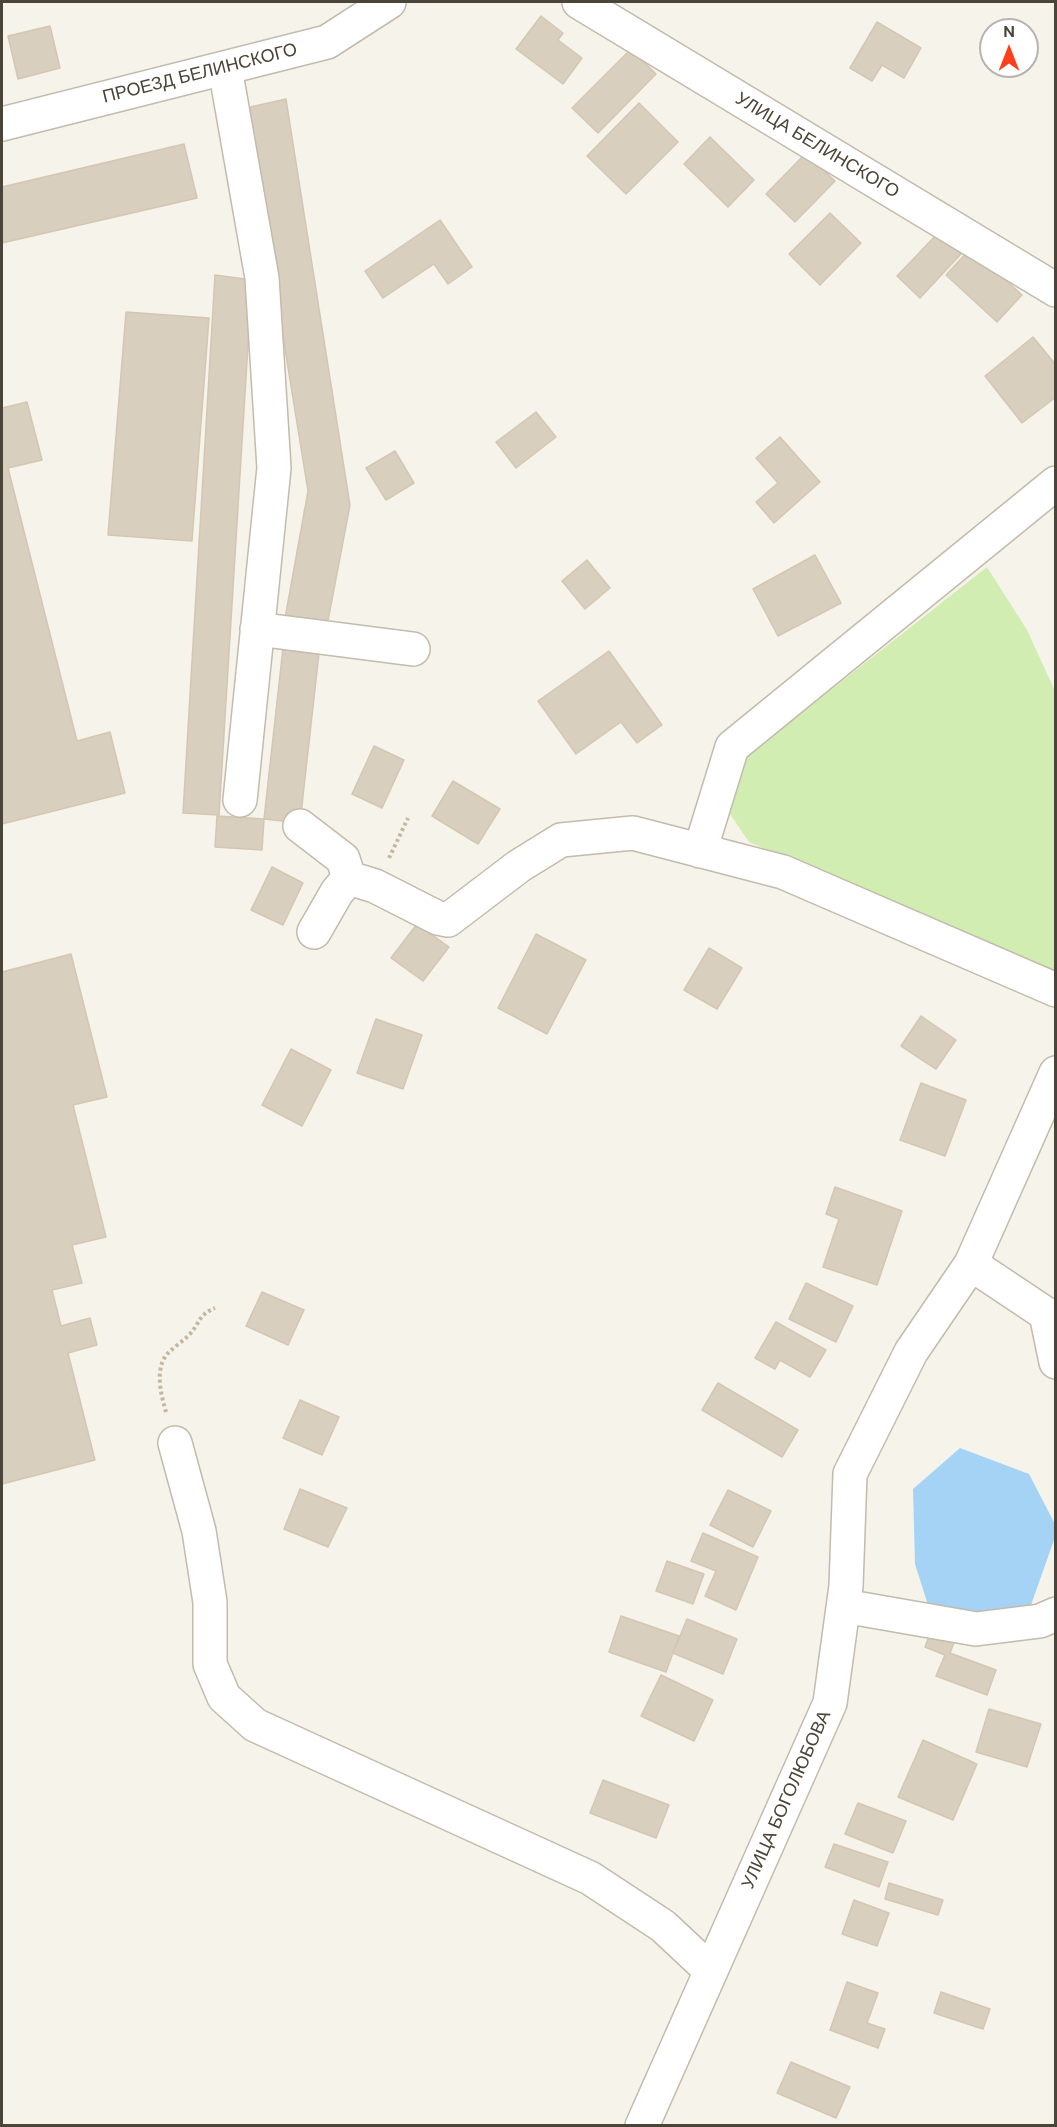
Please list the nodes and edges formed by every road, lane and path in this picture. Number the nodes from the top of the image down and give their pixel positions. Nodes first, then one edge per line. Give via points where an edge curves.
1 (389, 2) edge
2 (579, 2) edge
3 (225, 68) junction
4 (2, 124) edge
5 (1056, 290) edge
6 (1056, 483) edge
7 (257, 630) junction
8 (413, 649) dead end
9 (240, 800) dead end
10 (408, 818) dead end
11 (300, 826) dead end
12 (700, 851) junction
13 (362, 882) junction
14 (314, 932) dead end
15 (1056, 990) edge
16 (1056, 1073) edge
17 (971, 1264) junction
18 (214, 1308) dead end
19 (1056, 1362) edge
20 (175, 1443) joint
21 (844, 1606) junction
22 (1056, 1614) edge
23 (711, 1971) junction
24 (642, 2126) edge

1 - 3 street, ПРОЕЗД БЕЛИНСКОГО via 327,42
2 - 5 street, УЛИЦА БЕЛИНСКОГО
3 - 4 street, ПРОЕЗД БЕЛИНСКОГО
3 - 7 street via 262,278 274,468
6 - 12 street via 732,747
7 - 8 street
7 - 9 street
10 - 13 path
11 - 13 street via 343,859
12 - 13 street via 633,833 561,840 519,866 448,920
12 - 15 street via 783,872
13 - 14 street via 337,892
16 - 17 street, УЛИЦА БОГОЛЮБОВА
17 - 19 street via 1046,1314
17 - 21 street, УЛИЦА БОГОЛЮБОВА via 911,1352 850,1474
18 - 20 path via 203,1314 190,1334 166,1355 160,1368 162,1396
20 - 23 street via 199,1531 210,1602 210,1664 224,1697 255,1725 590,1878 663,1926
21 - 22 street via 975,1629 1040,1621
21 - 23 street, УЛИЦА БОГОЛЮБОВА via 830,1703
23 - 24 street, УЛИЦА БОГОЛЮБОВА

